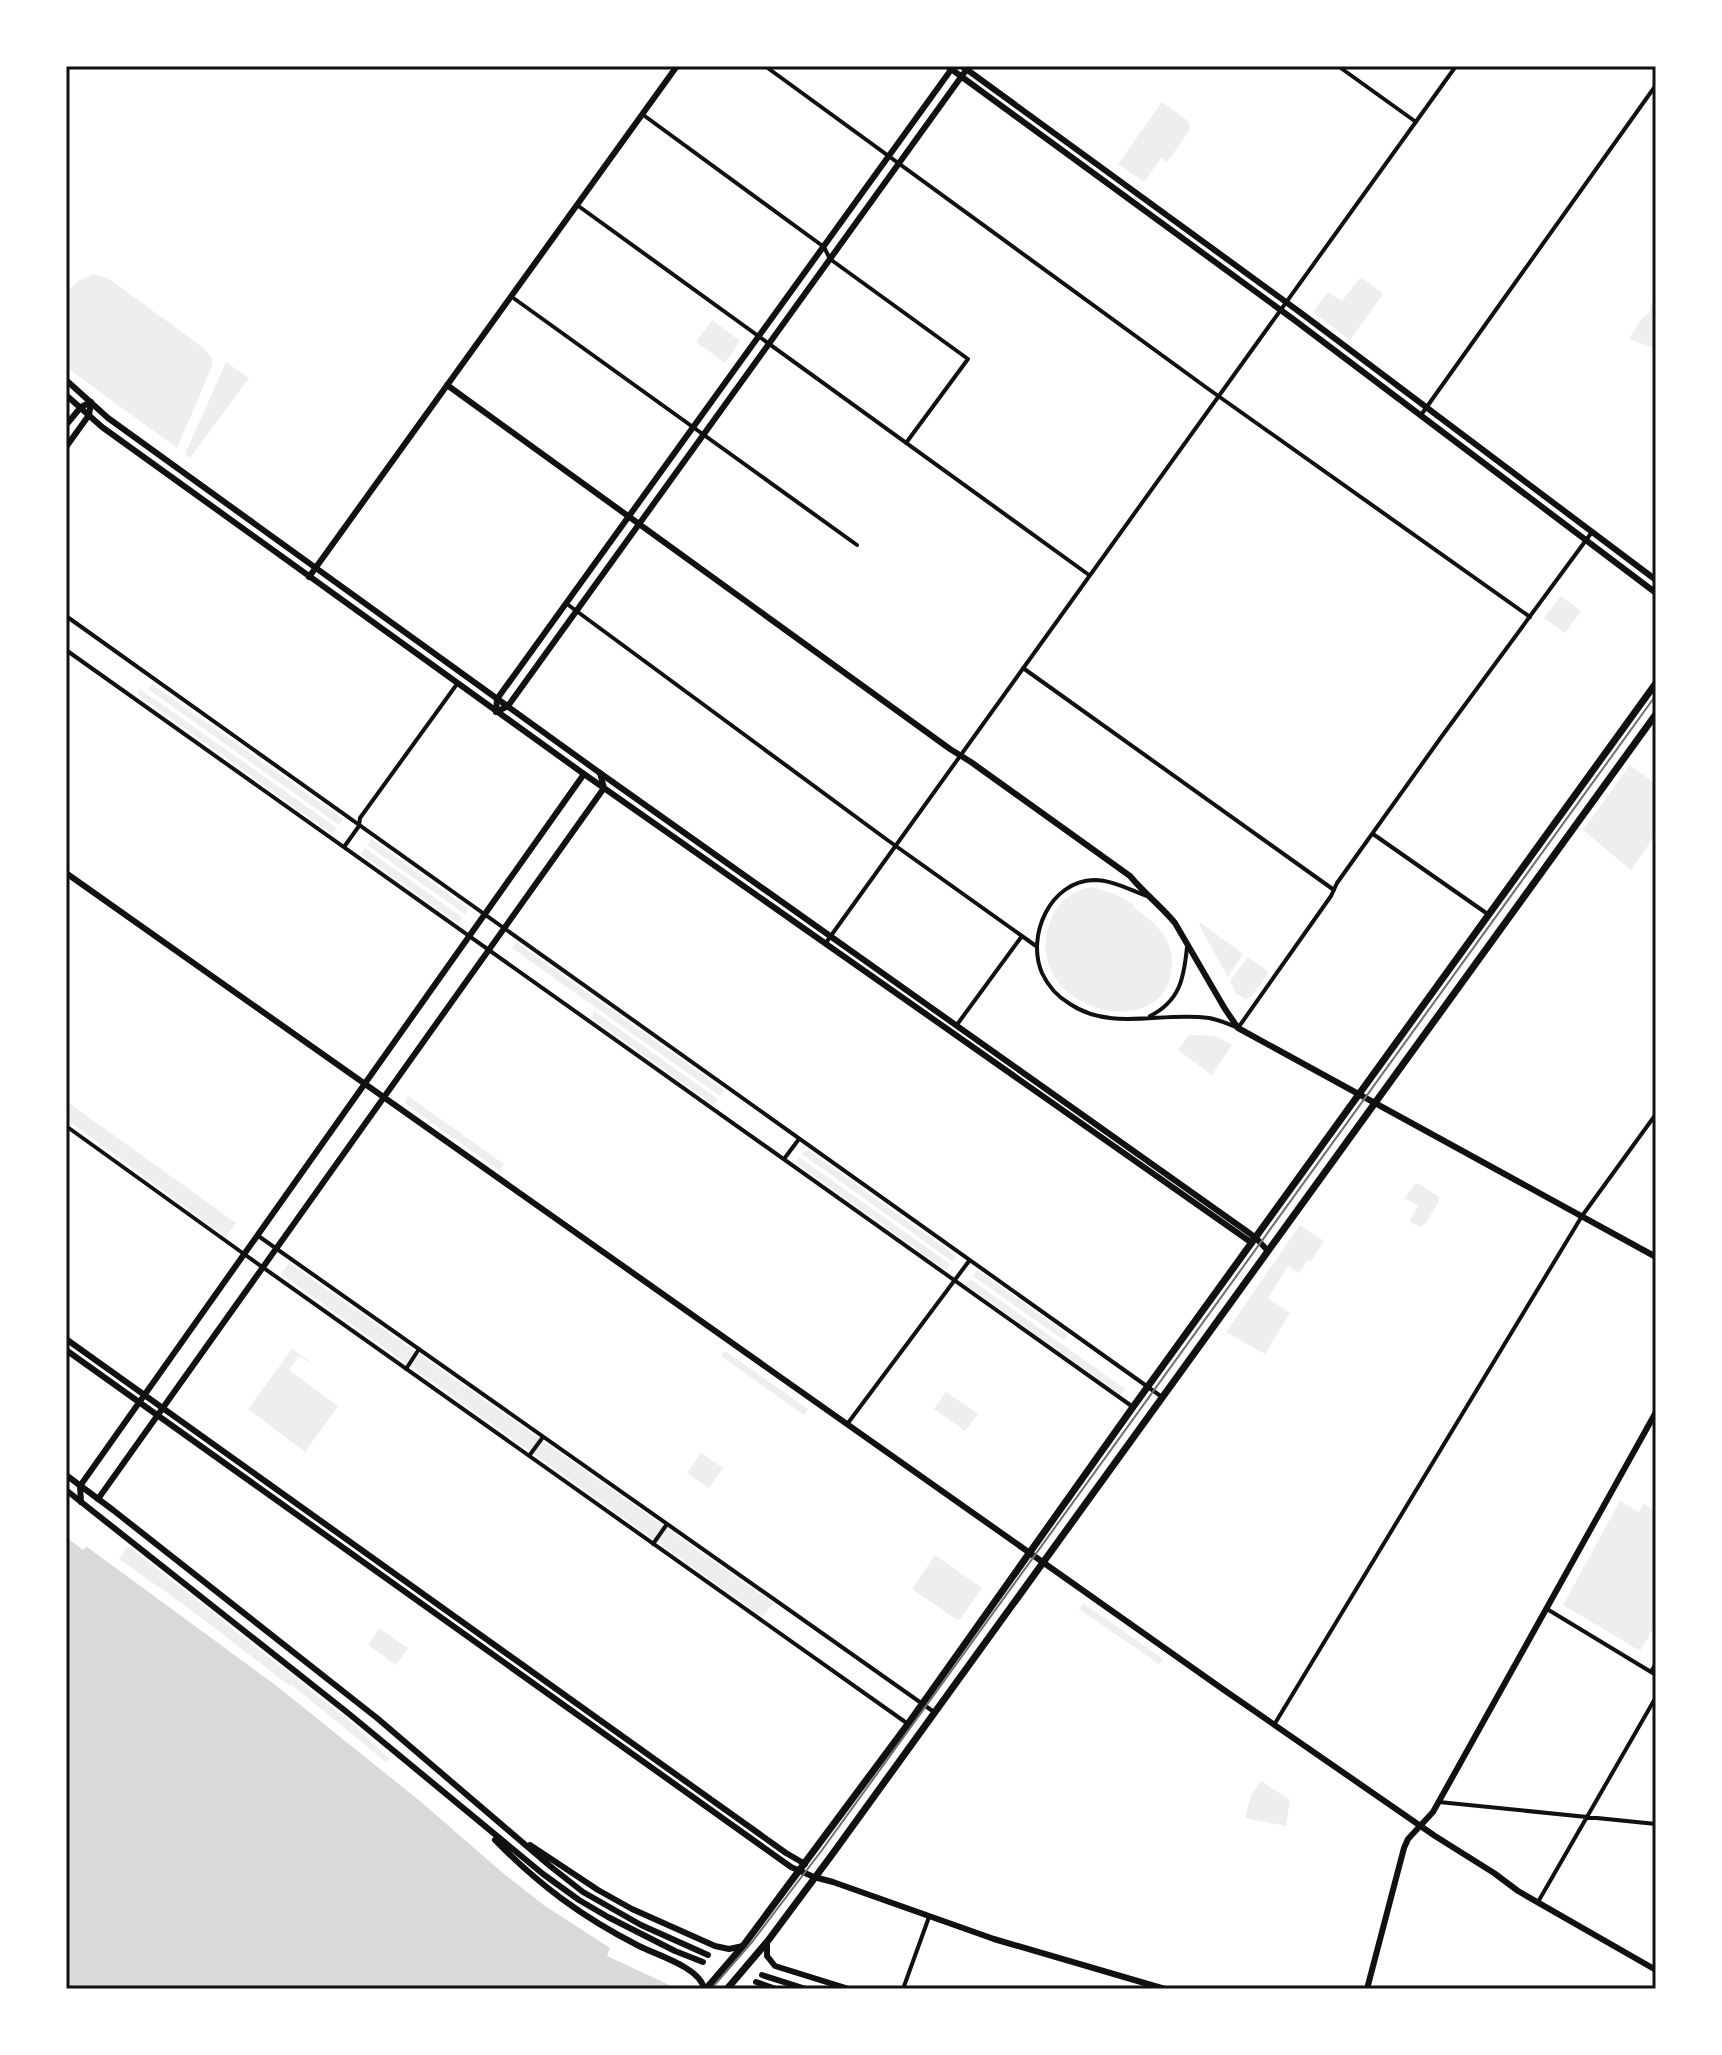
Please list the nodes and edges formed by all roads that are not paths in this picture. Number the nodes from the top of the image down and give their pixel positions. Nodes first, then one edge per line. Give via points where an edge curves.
1 (677, 66) edge
2 (765, 66) edge
3 (1338, 66) edge
4 (1456, 66) edge
5 (951, 67) edge
6 (966, 67) edge
7 (961, 76) junction
8 (1656, 85) edge
9 (642, 114) junction
10 (1416, 122) junction
11 (890, 156) junction
12 (899, 163) junction
13 (577, 205) junction
14 (824, 247) junction
15 (830, 259) junction
16 (511, 296) junction
17 (1287, 302) junction
18 (1281, 310) junction
19 (759, 337) junction
20 (769, 343) junction
21 (66, 380) edge
22 (447, 385) junction
23 (66, 395) edge
24 (1219, 396) junction
25 (91, 402) junction
26 (81, 407) junction
27 (1427, 408) junction
28 (89, 415) junction
29 (1421, 415) junction
30 (66, 425) edge
31 (694, 428) junction
32 (703, 434) junction
33 (906, 443) junction
34 (66, 447) edge
35 (630, 517) junction
36 (639, 524) junction
37 (1592, 532) junction
38 (1586, 540) junction
39 (857, 545) dead end
40 (316, 568) junction
41 (1089, 575) junction
42 (309, 577) junction
43 (1656, 580) edge
44 (1656, 593) edge
45 (567, 604) junction
46 (576, 611) junction
47 (66, 616) edge
48 (1530, 617) junction
49 (66, 650) edge
50 (1023, 667) junction
51 (1656, 683) edge
52 (457, 684) junction
53 (497, 699) junction
54 (508, 706) junction
55 (496, 712) junction
56 (1656, 714) edge
57 (960, 755) junction
58 (600, 773) junction
59 (584, 774) junction
60 (604, 788) junction
61 (359, 826) junction
62 (1372, 833) junction
63 (895, 845) junction
64 (344, 847) junction
65 (66, 873) edge
66 (1334, 890) junction
67 (1147, 896) junction
68 (1489, 915) junction
69 (485, 916) junction
70 (503, 929) junction
71 (470, 936) junction
72 (830, 936) junction
73 (1022, 936) junction
74 (1188, 943) junction
75 (825, 944) junction
76 (1036, 946) junction
77 (489, 949) junction
78 (1148, 1017) junction
79 (956, 1026) junction
80 (1238, 1028) junction
81 (364, 1084) junction
82 (1359, 1095) junction
83 (383, 1098) junction
84 (1374, 1103) junction
85 (1656, 1114) edge
86 (66, 1126) edge
87 (799, 1139) junction
88 (784, 1159) junction
89 (1582, 1216) junction
90 (257, 1235) junction
91 (1254, 1241) junction
92 (276, 1249) junction
93 (1268, 1251) junction
94 (244, 1254) junction
95 (1656, 1257) edge
96 (969, 1261) junction
97 (263, 1267) junction
98 (955, 1280) junction
99 (66, 1339) edge
100 (419, 1349) junction
101 (66, 1350) edge
102 (406, 1369) junction
103 (1148, 1387) junction
104 (145, 1395) junction
105 (1162, 1397) junction
106 (139, 1402) junction
107 (1133, 1407) junction
108 (163, 1408) junction
109 (1656, 1412) edge
110 (158, 1415) junction
111 (847, 1425) junction
112 (543, 1437) junction
113 (529, 1456) junction
114 (66, 1475) edge
115 (80, 1486) junction
116 (66, 1490) edge
117 (98, 1499) junction
118 (81, 1502) junction
119 (667, 1524) junction
120 (653, 1544) junction
121 (1029, 1555) junction
122 (1042, 1563) junction
123 (1547, 1609) junction
124 (1656, 1663) edge
125 (1653, 1674) edge
126 (1656, 1697) edge
127 (922, 1704) junction
128 (934, 1712) junction
129 (908, 1724) junction
130 (1274, 1725) junction
131 (1439, 1802) junction
132 (1586, 1818) junction
133 (476, 1820) junction
134 (501, 1823) junction
135 (1656, 1824) edge
136 (1421, 1826) junction
137 (802, 1868) junction
138 (814, 1877) junction
139 (1538, 1902) junction
140 (929, 1917) junction
141 (767, 1942) junction
142 (743, 1946) junction
143 (708, 1955) dead end
144 (703, 1962) dead end
145 (1656, 1970) edge
146 (705, 1989) edge
147 (727, 1989) edge
148 (776, 1989) edge
149 (806, 1989) edge
150 (849, 1989) edge
151 (903, 1989) edge
152 (1165, 1989) edge
153 (1367, 1989) edge

1 - 9 street
2 - 11 street
3 - 10 street
4 - 10 street
5 - 7 street
5 - 11 street
6 - 7 street
6 - 17 street
7 - 12 street
7 - 18 street
8 - 27 street
9 - 13 street
9 - 14 street
10 - 17 street
11 - 12 street
11 - 14 street
12 - 15 street
12 - 24 street
13 - 16 street
13 - 19 street
14 - 15 street
14 - 19 street
15 - 20 street
15 - 33 street via 968,359
16 - 22 street
16 - 31 street
17 - 18 street
17 - 27 street
18 - 24 street
18 - 29 street
19 - 20 street
19 - 31 street
20 - 32 street
20 - 33 street
21 - 25 street
22 - 35 street
22 - 40 street
23 - 26 street
24 - 41 street
24 - 48 street
25 - 26 street
25 - 28 street
25 - 40 street
26 - 28 street
26 - 30 street
27 - 29 street
27 - 37 street
28 - 34 street
28 - 42 street
29 - 38 street
31 - 32 street
31 - 35 street
32 - 36 street
32 - 39 street
33 - 41 street
35 - 36 street
35 - 45 street
36 - 46 street
36 - 57 street
37 - 38 street
37 - 43 street
38 - 44 street
38 - 48 street
40 - 42 street
40 - 53 street
41 - 50 street
42 - 52 street
45 - 46 street
45 - 53 street
46 - 54 street
46 - 63 street
47 - 61 street
48 - 62 street
49 - 64 street
50 - 57 street
50 - 66 street
51 - 68 main road
52 - 55 street
52 - 61 street
53 - 54 street
53 - 55 street
54 - 55 street
54 - 58 street
55 - 59 street
56 - 84 main road
57 - 63 street
57 - 67 street via 1130,876
58 - 59 street
58 - 60 street
58 - 72 street
59 - 60 street
59 - 69 street
60 - 70 street
60 - 75 street
61 - 64 street
61 - 69 street
62 - 66 street
62 - 68 street
63 - 72 street
63 - 73 street
64 - 71 street
65 - 81 street
66 - 80 street
67 - 74 street
67 - 76 street via 1107,882 1079,882 1047,908
68 - 82 main road
69 - 70 street
69 - 71 street
70 - 77 street
70 - 87 street
71 - 77 street
71 - 81 street
72 - 75 street
72 - 79 street
73 - 76 street
73 - 79 street
74 - 78 street via 1175,995
74 - 80 street
75 - 91 street
76 - 78 street via 1048,984 1068,1003 1103,1018
77 - 83 street
77 - 88 street
78 - 80 street via 1211,1018
79 - 91 street
80 - 82 street
81 - 83 street
81 - 90 street
82 - 84 street
82 - 91 main road
83 - 92 street
83 - 111 street
84 - 89 street
84 - 93 main road
85 - 89 street
86 - 94 street
87 - 88 street
87 - 96 street
88 - 98 street
89 - 95 street
89 - 130 street
90 - 92 street
90 - 94 street
91 - 93 street
91 - 103 main road
92 - 97 street
92 - 100 street
93 - 105 main road
94 - 97 street
94 - 104 street
96 - 98 street
96 - 103 street
97 - 102 street
97 - 108 street
98 - 107 street
98 - 111 street
99 - 104 street
100 - 102 street
100 - 112 street
101 - 106 street
102 - 113 street
103 - 105 street
103 - 107 main road
104 - 106 street
104 - 108 street
105 - 122 main road
106 - 110 street
106 - 115 street
107 - 121 main road
108 - 110 street
108 - 137 street
109 - 123 street
110 - 117 street
110 - 137 street via 781,1861
111 - 121 street
112 - 113 street
112 - 119 street
113 - 120 street
114 - 115 street
115 - 117 street
115 - 118 street
116 - 118 street
117 - 134 street via 377,1718
118 - 133 street
119 - 120 street
119 - 127 street
120 - 129 street
121 - 122 street
121 - 127 main road
122 - 128 main road
122 - 130 street
123 - 125 street
123 - 131 street
124 - 125 street
126 - 132 street
127 - 128 street
127 - 129 main road
128 - 138 main road
129 - 137 main road
130 - 136 street
131 - 132 street
131 - 136 street
132 - 135 street
132 - 139 street
133 - 144 street via 579,1900
133 - 146 street via 558,1898 694,1973
134 - 142 street via 568,1872 632,1909 715,1946
134 - 143 street via 583,1892
136 - 139 street
136 - 153 street via 1404,1848
137 - 138 street
137 - 142 main road
138 - 140 street
138 - 141 main road
139 - 145 street
140 - 151 street
140 - 152 street
141 - 147 main road
141 - 150 street via 767,1956 775,1966
142 - 146 main road
148 - 149 street via 759,1979

